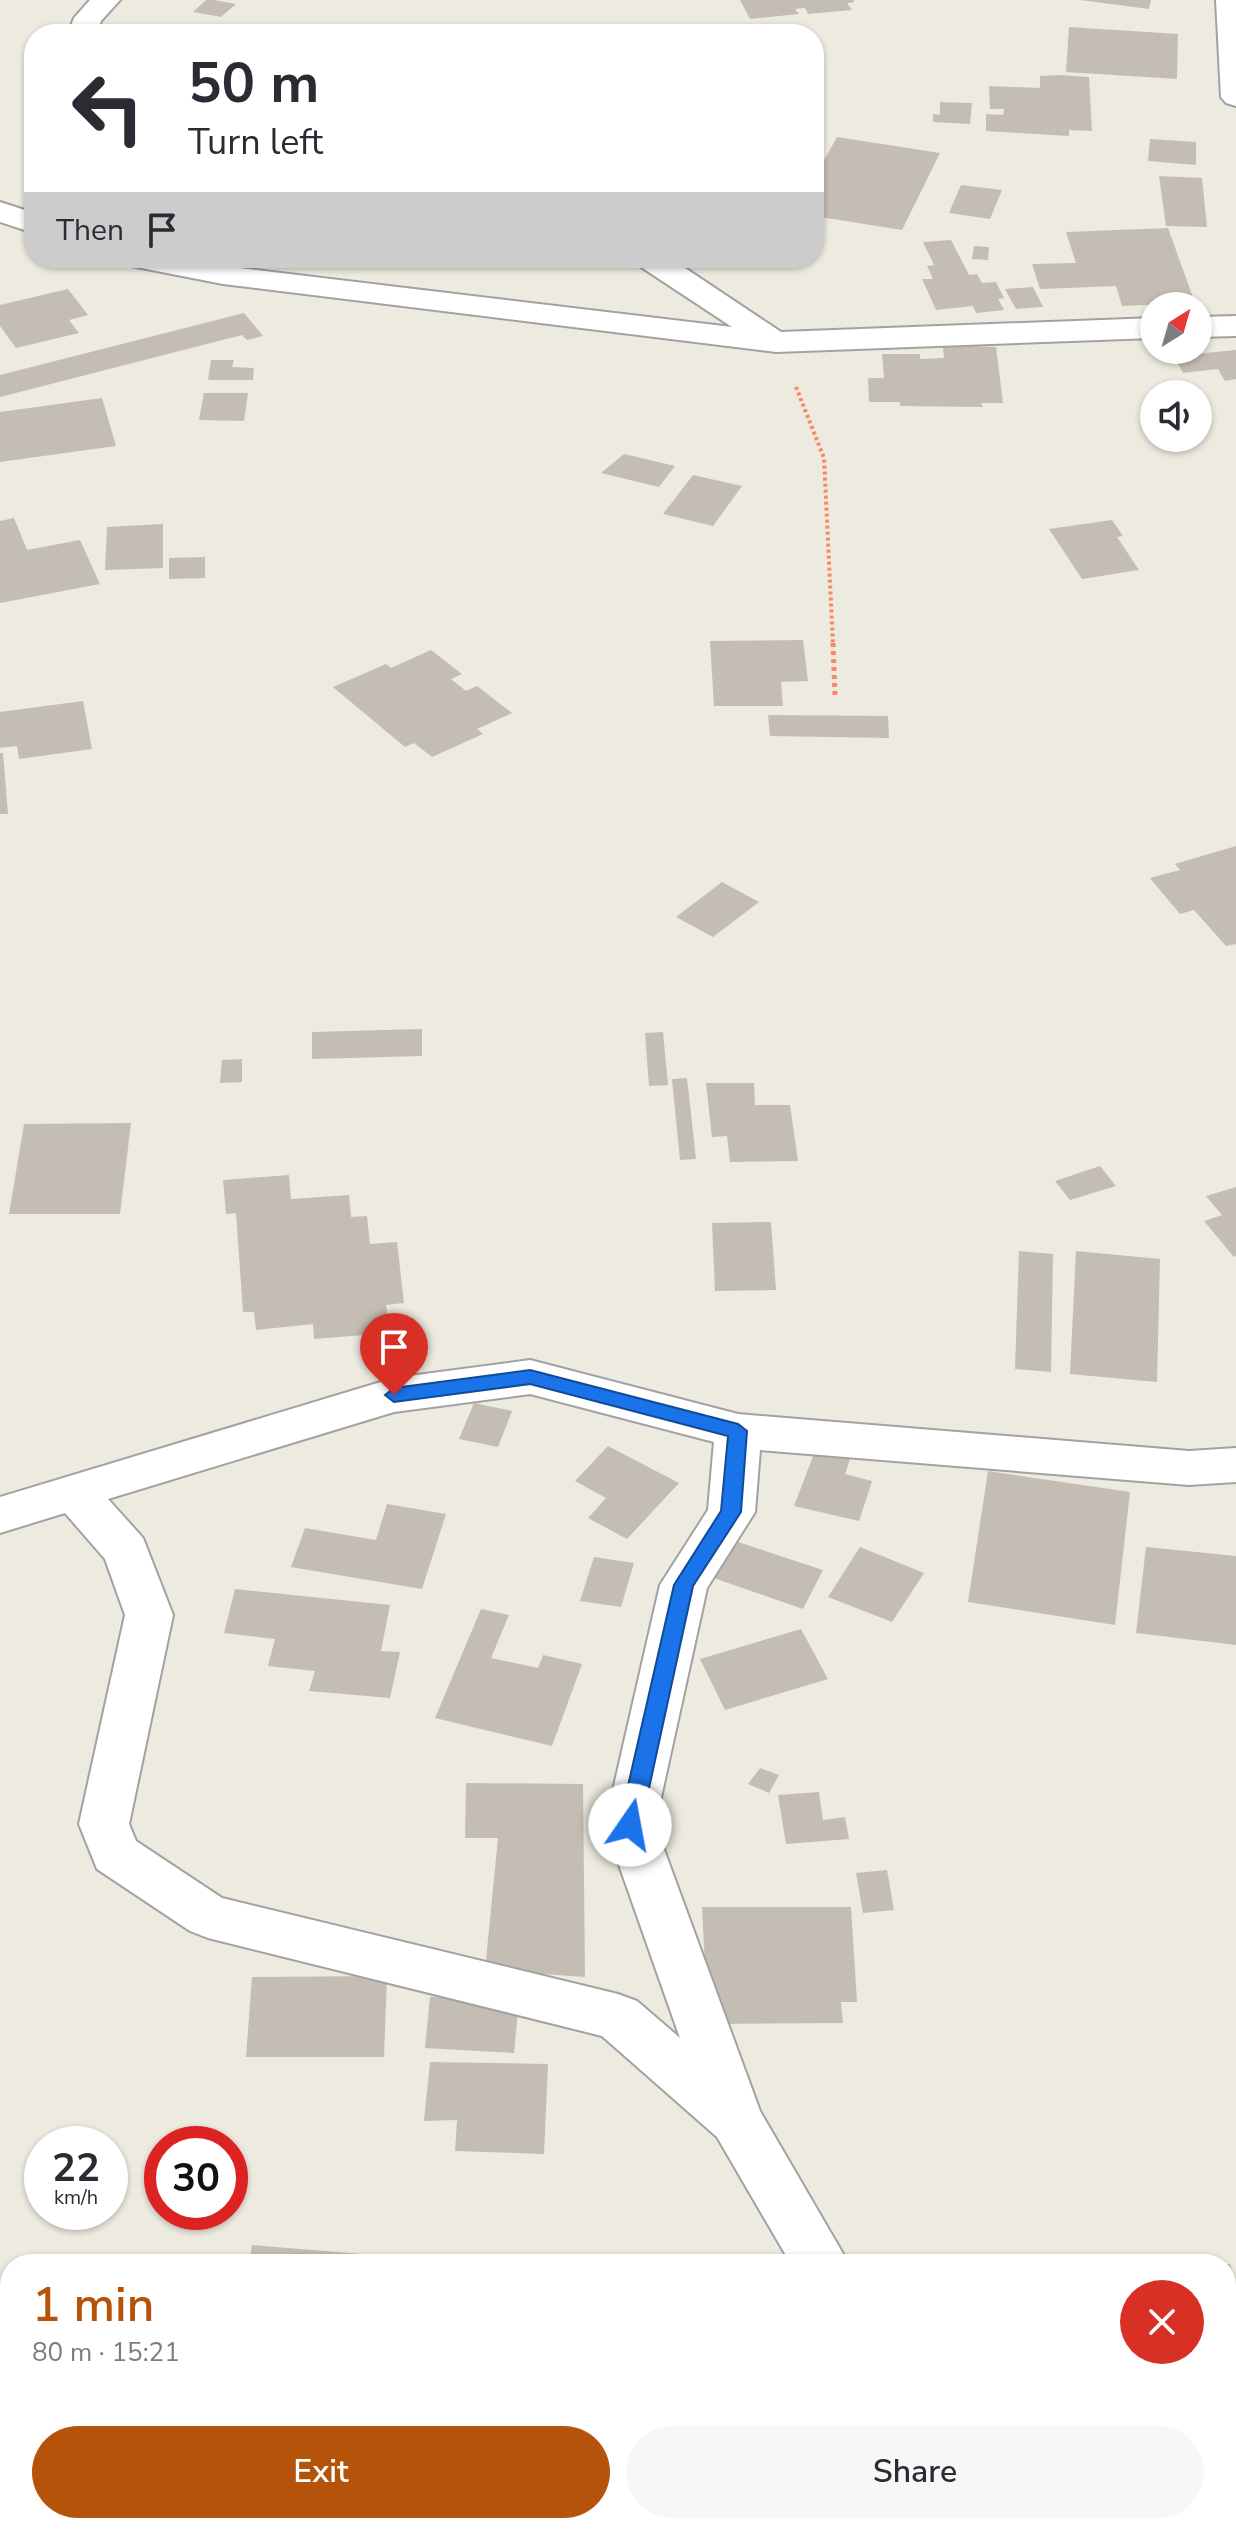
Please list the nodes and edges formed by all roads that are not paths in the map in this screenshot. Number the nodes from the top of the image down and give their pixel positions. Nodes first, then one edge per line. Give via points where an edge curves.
1 (106, 0) edge
2 (1230, 0) edge
3 (86, 24) edge
4 (1236, 97) edge
5 (0, 211) edge
6 (24, 220) edge
7 (188, 268) edge
8 (664, 268) edge
9 (1236, 326) edge
10 (1212, 327) edge
11 (1140, 329) edge
12 (776, 342) junction
13 (738, 1431) junction
14 (1236, 1465) edge
15 (76, 1494) junction
16 (0, 1515) edge
17 (736, 2120) junction
18 (815, 2254) edge

1 - 3 street
2 - 4 street
5 - 6 street
7 - 12 street
8 - 12 street
9 - 10 street
11 - 12 street
13 - 14 street via 1189,1468
13 - 15 street via 530,1377 394,1395
13 - 17 street via 731,1512 684,1585 630,1825
15 - 16 street
15 - 17 street via 126,1551 149,1615 104,1824 115,1854 208,1916 618,2017
17 - 18 street

